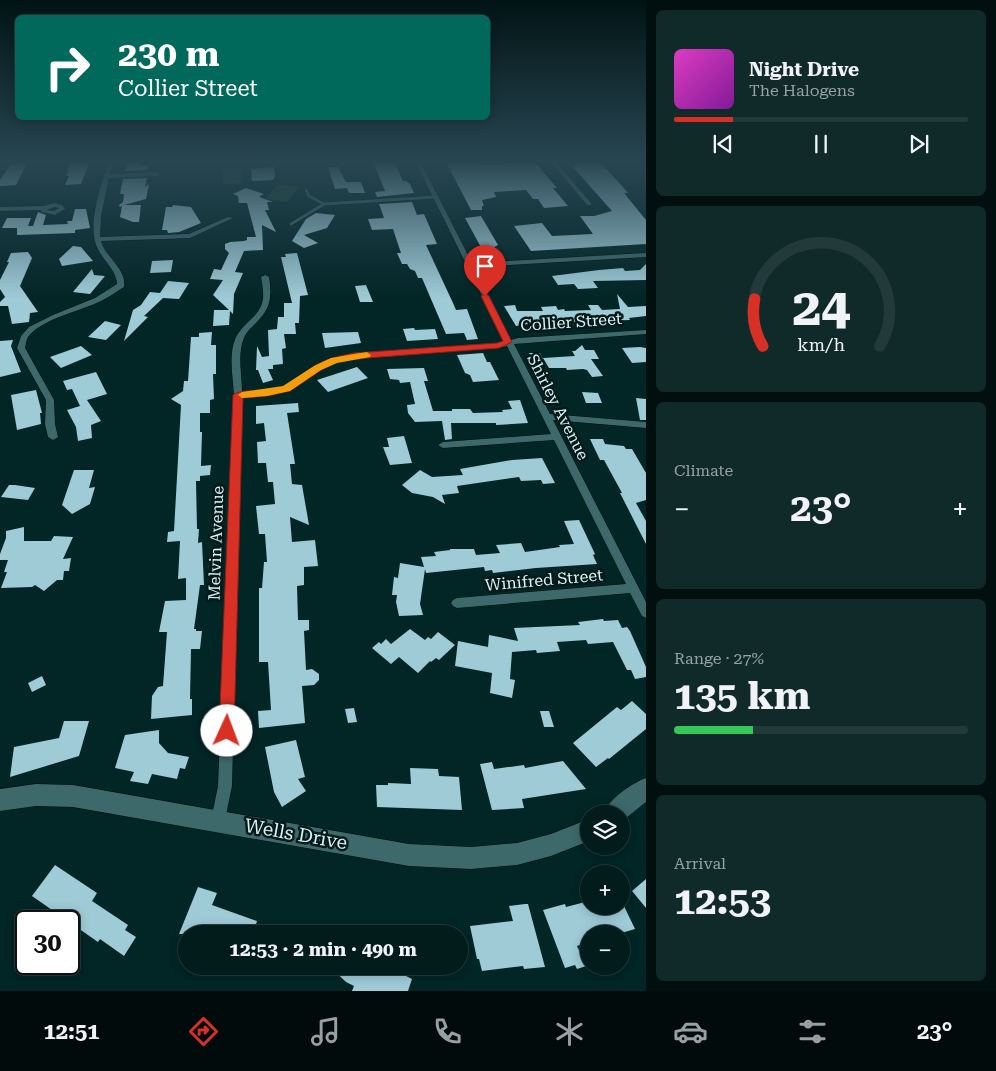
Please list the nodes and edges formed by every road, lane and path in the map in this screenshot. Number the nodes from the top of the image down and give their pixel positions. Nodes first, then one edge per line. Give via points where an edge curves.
1 (100, 207) edge
2 (319, 207) edge
3 (440, 207) edge
4 (44, 208) dead end
5 (0, 209) edge
6 (230, 218) dead end
7 (291, 224) dead end
8 (97, 239) junction
9 (646, 255) edge
10 (469, 265) junction
11 (265, 277) dead end
12 (646, 332) edge
13 (508, 342) junction
14 (238, 395) junction
15 (546, 417) junction
16 (646, 425) edge
17 (53, 437) dead end
18 (556, 437) junction
19 (443, 445) dead end
20 (632, 588) junction
21 (457, 603) dead end
22 (646, 613) edge
23 (646, 788) edge
24 (0, 800) edge
25 (625, 805) edge
26 (218, 820) junction
27 (580, 834) edge

1 - 8 street
2 - 7 lane
3 - 10 street, Shirley Avenue
4 - 5 street
6 - 8 street via 190,236
8 - 17 street via 121,276 121,285 96,302 36,326 24,337 21,348 50,400
9 - 10 street
10 - 13 street, Shirley Avenue
11 - 14 street, Melvin Avenue via 268,300 264,311 246,328 237,351
12 - 13 street, Collier Street
13 - 14 street, Collier Street via 499,346 354,356 334,360 286,389
13 - 15 street, Shirley Avenue
14 - 26 street, Melvin Avenue via 225,786
15 - 16 street
15 - 18 street, Shirley Avenue
18 - 19 street
18 - 20 street, Shirley Avenue
20 - 21 street, Winifred Street
20 - 22 street, Shirley Avenue
23 - 25 main road
24 - 26 main road, Wells Drive via 36,795 73,796
26 - 27 main road, Wells Drive via 409,855 471,858 517,854

